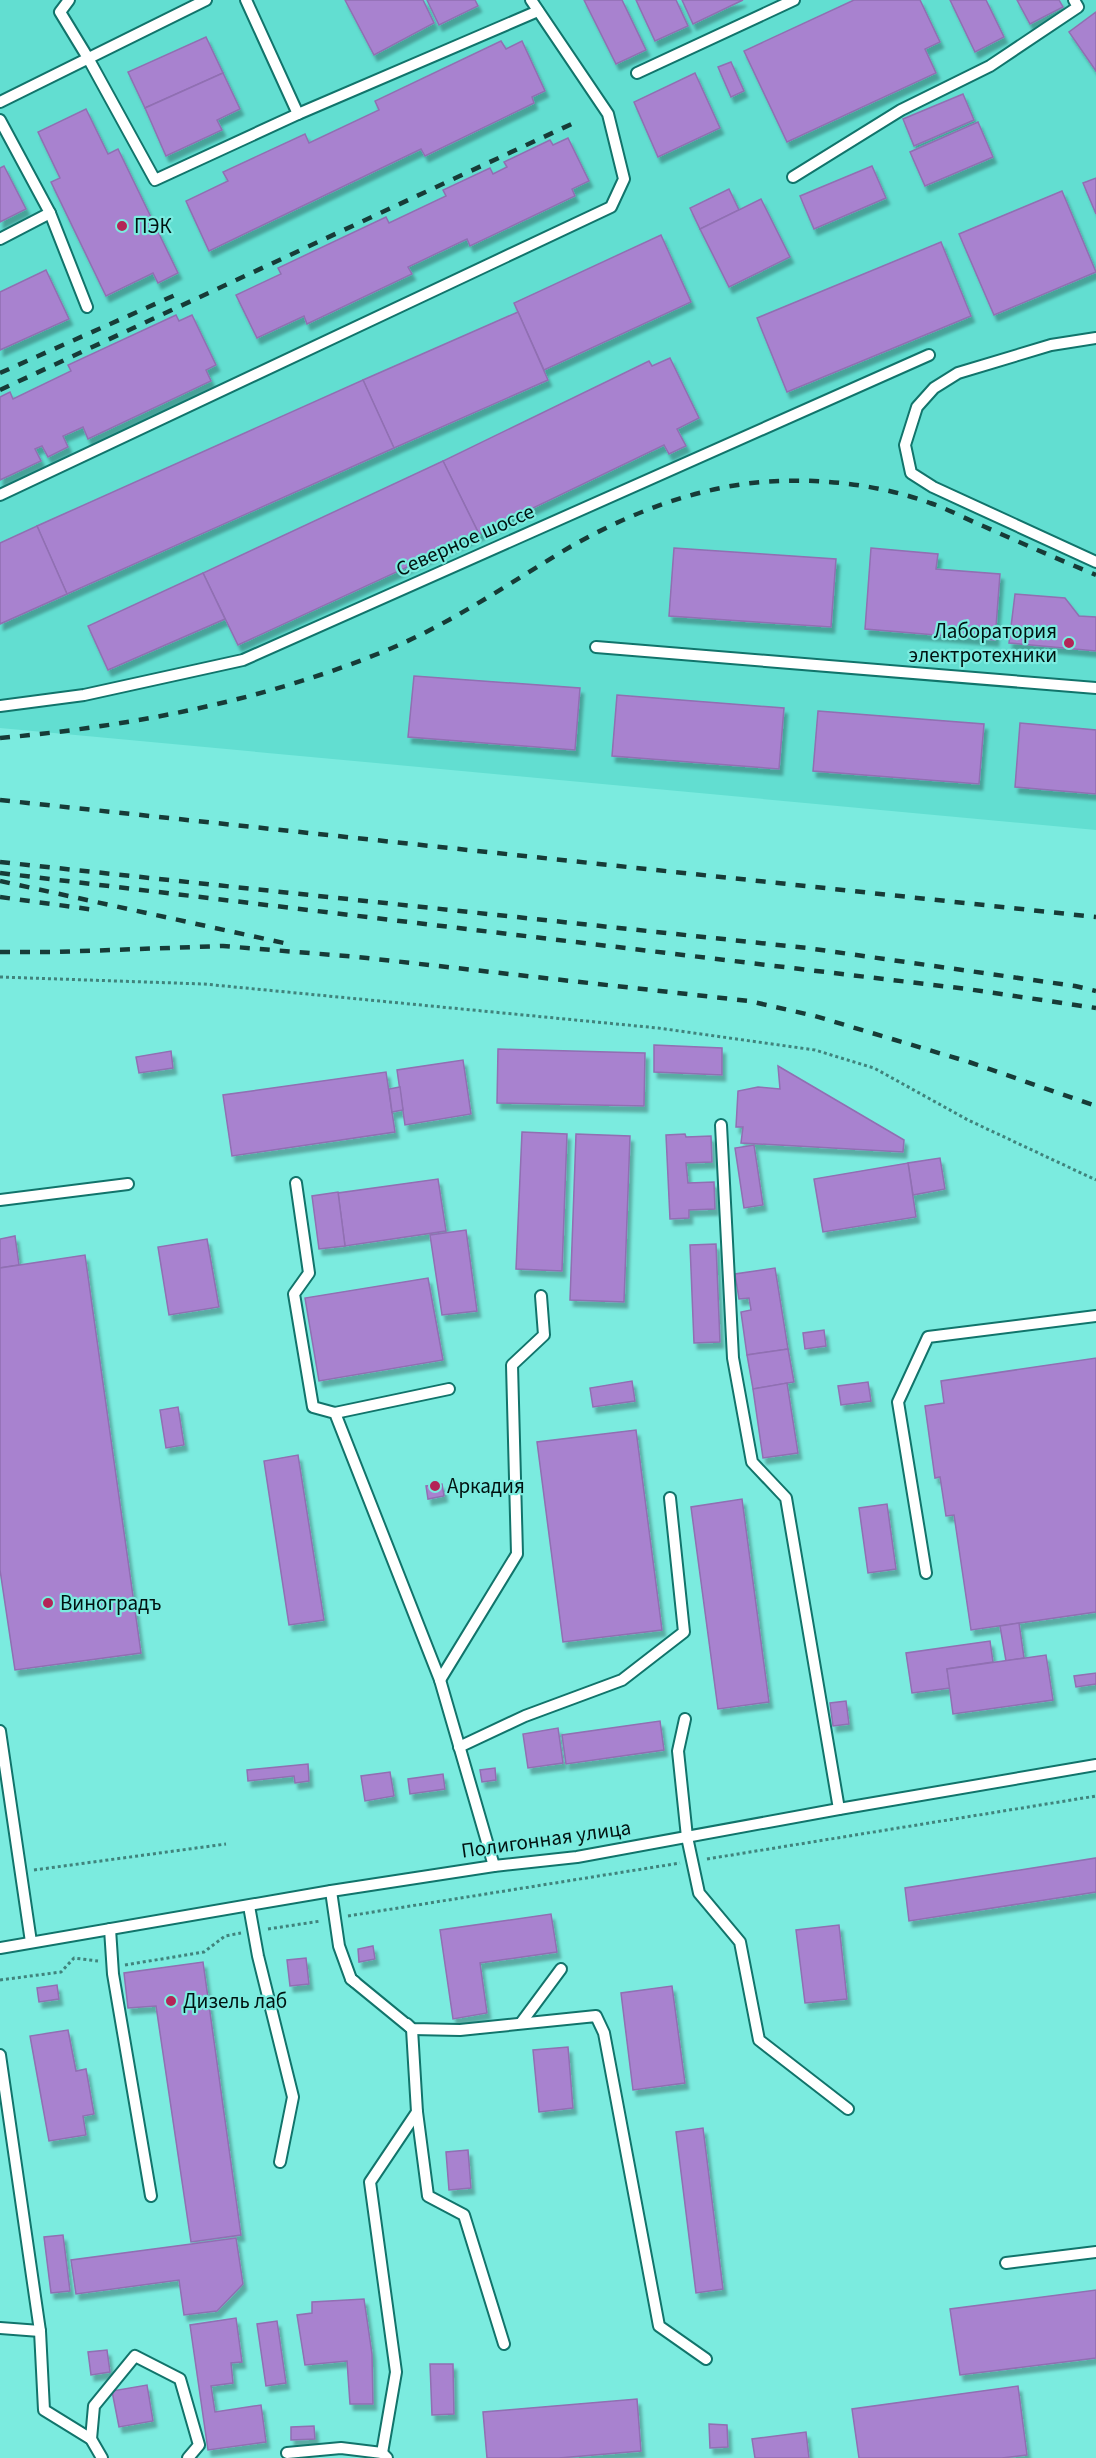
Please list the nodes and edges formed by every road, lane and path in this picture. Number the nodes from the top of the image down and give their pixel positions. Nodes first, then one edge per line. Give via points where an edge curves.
1 (69, 0) edge
2 (206, 0) edge
3 (246, 0) edge
4 (531, 0) edge
5 (794, 0) edge
6 (1074, 0) edge
7 (538, 11) junction
8 (88, 58) junction
9 (637, 73) dead end
10 (0, 102) edge
11 (298, 114) junction
12 (0, 120) edge
13 (793, 177) dead end
14 (50, 213) junction
15 (0, 239) edge
16 (87, 307) dead end
17 (1096, 338) edge
18 (929, 355) dead end
19 (0, 495) edge
20 (1096, 562) edge
21 (596, 647) dead end
22 (1096, 688) edge
23 (0, 706) edge
24 (0, 977) edge
25 (721, 1125) dead end
26 (1096, 1180) edge
27 (129, 1184) dead end
28 (296, 1184) dead end
29 (0, 1200) edge
30 (542, 1296) dead end
31 (1096, 1316) edge
32 (449, 1389) dead end
33 (335, 1413) junction
34 (670, 1498) dead end
35 (926, 1573) dead end
36 (440, 1680) junction
37 (685, 1719) dead end
38 (0, 1731) edge
39 (459, 1747) junction
40 (1096, 1765) edge
41 (1096, 1796) edge
42 (839, 1809) junction
43 (687, 1837) junction
44 (226, 1844) dead end
45 (693, 1861) junction
46 (494, 1866) junction
47 (20, 1872) junction
48 (331, 1891) junction
49 (249, 1906) junction
50 (335, 1918) junction
51 (110, 1929) junction
52 (254, 1931) junction
53 (31, 1942) junction
54 (0, 1948) edge
55 (112, 1963) junction
56 (561, 1969) dead end
57 (0, 1980) edge
58 (521, 2023) junction
59 (412, 2029) junction
60 (0, 2055) edge
61 (848, 2109) dead end
62 (417, 2112) junction
63 (280, 2162) dead end
64 (151, 2196) dead end
65 (1096, 2252) edge
66 (1006, 2263) dead end
67 (0, 2328) edge
68 (40, 2331) junction
69 (504, 2344) dead end
70 (706, 2359) dead end
71 (91, 2439) junction
72 (287, 2452) dead end
73 (384, 2456) edge
74 (102, 2458) edge
75 (189, 2458) edge

1 - 8 lane via 60,12
2 - 8 lane
3 - 11 lane
4 - 7 lane
5 - 9 lane
6 - 13 lane via 1078,7 990,66 902,110
7 - 11 lane
7 - 19 lane via 608,114 624,179 611,207
8 - 10 lane
8 - 11 lane via 155,180
12 - 14 lane
14 - 15 lane
14 - 16 lane
17 - 20 lane via 1051,345 958,373 934,388 917,407 905,445 911,473 933,487
18 - 23 lane, Северное шоссе via 243,660 84,695
21 - 22 lane
24 - 26 path via 204,984 658,1028 815,1050 874,1068 968,1120
25 - 42 lane via 733,1359 752,1462 786,1498
27 - 29 lane
28 - 33 lane via 309,1274 294,1294 313,1407
30 - 36 lane via 544,1335 512,1365 517,1554
31 - 35 lane via 928,1337 898,1402
32 - 33 lane
33 - 36 lane
34 - 39 lane via 684,1632 622,1680 525,1716
36 - 39 lane
37 - 43 lane via 678,1751
38 - 47 lane
39 - 46 lane
40 - 42 lane, Полигонная улица
41 - 45 path
42 - 43 lane, Полигонная улица
43 - 45 lane
43 - 46 lane, Полигонная улица via 577,1857
44 - 47 path
45 - 50 path
45 - 61 lane via 699,1893 740,1942 759,2040
46 - 48 lane, Полигонная улица
47 - 53 lane
48 - 49 lane, Полигонная улица
48 - 50 lane
49 - 51 lane, Полигонная улица
49 - 52 lane
50 - 52 path
50 - 59 lane via 339,1947 351,1979
51 - 53 lane, Полигонная улица
51 - 55 lane
52 - 55 path via 225,1936 204,1952 127,1965
52 - 63 lane via 293,2097
53 - 54 lane, Полигонная улица
55 - 57 path via 74,1958 61,1972
55 - 64 lane
56 - 58 lane
58 - 59 lane via 460,2030
58 - 70 lane via 596,2016 604,2034 658,2326
59 - 62 lane
60 - 68 lane
62 - 69 lane via 428,2196 464,2215
62 - 73 lane via 370,2182 396,2372
65 - 66 lane
67 - 68 lane
68 - 71 lane via 44,2410
71 - 74 lane
71 - 75 lane via 94,2406 135,2356 180,2379 199,2445
72 - 73 lane via 341,2448

